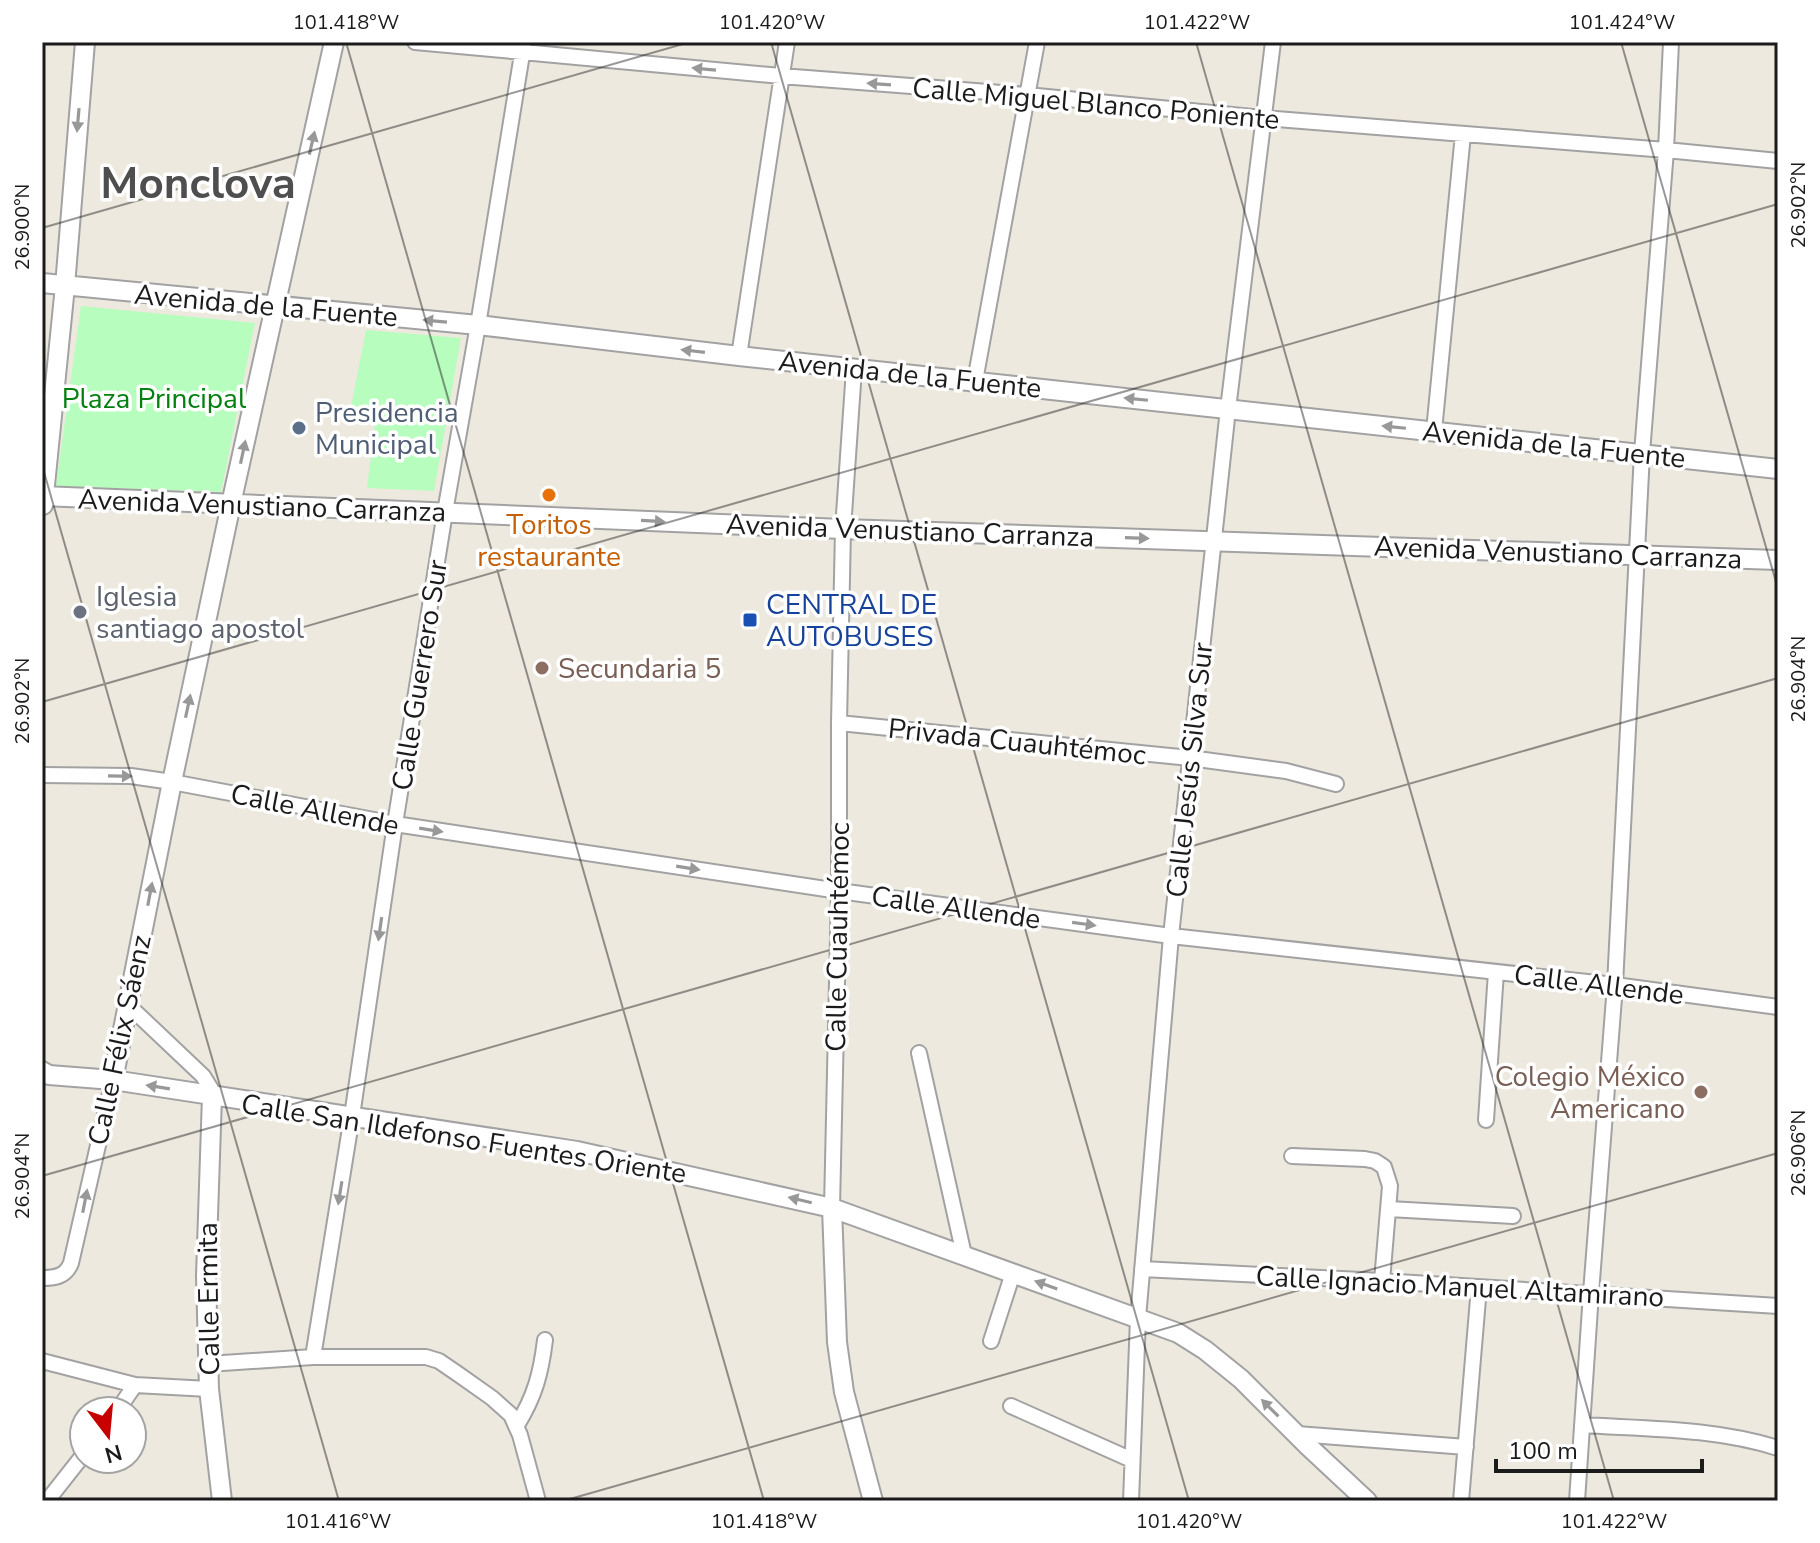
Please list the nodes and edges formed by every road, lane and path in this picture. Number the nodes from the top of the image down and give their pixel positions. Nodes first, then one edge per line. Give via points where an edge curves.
1 (85, 42) edge
2 (334, 42) edge
3 (415, 42) edge
4 (787, 42) edge
5 (1037, 42) edge
6 (1273, 42) edge
7 (1671, 42) edge
8 (523, 47) edge
9 (781, 76) junction
10 (1027, 95) junction
11 (1263, 118) junction
12 (1463, 134) junction
13 (1666, 150) junction
14 (1778, 161) edge
15 (42, 283) edge
16 (65, 286) junction
17 (275, 305) junction
18 (478, 325) junction
19 (739, 356) junction
20 (854, 369) junction
21 (975, 381) junction
22 (1228, 409) junction
23 (1434, 431) junction
24 (1642, 453) junction
25 (1778, 469) edge
26 (43, 500) edge
27 (231, 504) junction
28 (445, 512) junction
29 (843, 529) junction
30 (1214, 540) junction
31 (1637, 555) junction
32 (1778, 560) edge
33 (839, 723) junction
34 (1190, 758) junction
35 (42, 775) edge
36 (172, 782) junction
37 (1336, 784) dead end
38 (395, 824) junction
39 (839, 891) junction
40 (1171, 936) junction
41 (1496, 972) junction
42 (1615, 985) junction
43 (128, 1005) junction
44 (1778, 1007) edge
45 (919, 1053) dead end
46 (44, 1073) edge
47 (113, 1080) junction
48 (212, 1096) junction
49 (352, 1116) junction
50 (1486, 1120) dead end
51 (1292, 1156) dead end
52 (832, 1208) junction
53 (1389, 1209) junction
54 (1513, 1216) dead end
55 (964, 1255) junction
56 (1142, 1269) junction
57 (1013, 1273) junction
58 (42, 1278) edge
59 (1382, 1281) junction
60 (1479, 1287) junction
61 (1591, 1293) junction
62 (1778, 1306) edge
63 (1138, 1318) junction
64 (545, 1340) dead end
65 (991, 1341) dead end
66 (313, 1357) junction
67 (42, 1361) edge
68 (208, 1364) junction
69 (135, 1385) junction
70 (209, 1389) junction
71 (128, 1395) edge
72 (1011, 1406) dead end
73 (517, 1425) junction
74 (1582, 1425) junction
75 (1297, 1434) junction
76 (1466, 1447) junction
77 (1778, 1448) edge
78 (1132, 1460) junction
79 (68, 1474) edge
80 (47, 1501) edge
81 (222, 1501) edge
82 (538, 1501) edge
83 (873, 1501) edge
84 (1131, 1501) edge
85 (1367, 1501) edge
86 (1461, 1501) edge
87 (1577, 1501) edge

1 -> 16 street
17 -> 2 street, Calle Félix Sáenz
3 - 8 street, Calle Miguel Blanco Poniente
4 - 9 street
5 - 10 street
6 - 11 street, Calle Jesús Silva Sur
7 - 13 street
9 -> 8 street, Calle Miguel Blanco Poniente
8 - 18 street, Calle Guerrero Sur
10 -> 9 street, Calle Miguel Blanco Poniente
9 - 19 street
10 - 11 street, Calle Miguel Blanco Poniente
10 - 21 street
11 - 12 street, Calle Miguel Blanco Poniente
11 - 22 street, Calle Jesús Silva Sur
12 - 13 street, Calle Miguel Blanco Poniente
12 - 23 street
13 - 14 street, Calle Miguel Blanco Poniente
13 - 24 street
15 - 16 street, Avenida de la Fuente
16 - 17 street, Avenida de la Fuente
16 - 26 street
18 -> 17 street, Avenida de la Fuente
27 -> 17 street, Calle Félix Sáenz
19 -> 18 street, Avenida de la Fuente
18 - 28 street, Calle Guerrero Sur
19 - 20 street, Avenida de la Fuente
20 - 21 street, Avenida de la Fuente
20 - 29 street, Calle Cuauhtémoc
22 -> 21 street, Avenida de la Fuente
23 -> 22 street, Avenida de la Fuente
22 - 30 street, Calle Jesús Silva Sur
23 - 24 street, Avenida de la Fuente
24 - 25 street, Avenida de la Fuente
24 - 31 street
26 - 27 street, Avenida Venustiano Carranza
27 - 28 street, Avenida Venustiano Carranza
36 -> 27 street, Calle Félix Sáenz
28 -> 29 street, Avenida Venustiano Carranza
28 - 38 street, Calle Guerrero Sur
29 -> 30 street, Avenida Venustiano Carranza
29 - 33 street, Calle Cuauhtémoc
30 - 31 street, Avenida Venustiano Carranza
30 - 34 street, Calle Jesús Silva Sur
31 - 32 street, Avenida Venustiano Carranza
31 - 42 street
33 - 34 street, Privada Cuauhtémoc
33 - 39 street, Calle Cuauhtémoc
34 - 37 street, Privada Cuauhtémoc via 1286,771
34 - 40 street, Calle Jesús Silva Sur
35 -> 36 street, Calle Allende
36 - 38 street, Calle Allende
43 -> 36 street, Calle Félix Sáenz
38 -> 39 street, Calle Allende
38 -> 49 street, Calle Guerrero Sur
39 -> 40 street, Calle Allende
39 - 52 street, Calle Cuauhtémoc
40 - 41 street, Calle Allende
40 - 56 street, Calle Jesús Silva Sur
41 - 42 street, Calle Allende
41 - 50 street
42 - 44 street, Calle Allende
42 - 61 street
43 - 47 street, Calle Félix Sáenz
43 - 48 street via 203,1076
45 - 55 street
46 - 47 street, Calle San Ildefonso Fuentes Oriente
48 -> 47 street, Calle San Ildefonso Fuentes Oriente
58 -> 47 street, Calle Félix Sáenz via 63,1274 71,1263
48 - 49 street, Calle San Ildefonso Fuentes Oriente
48 - 68 street, Calle Ermita
52 -> 49 street, Calle San Ildefonso Fuentes Oriente via 577,1151
49 -> 66 street, Calle Guerrero Sur
51 - 53 street via 1375,1161 1388,1174
52 - 55 street, Calle San Ildefonso Fuentes Oriente
52 - 83 street, Calle Cuauhtémoc via 842,1379
53 - 54 street
53 - 59 street
55 - 57 street, Calle San Ildefonso Fuentes Oriente
56 - 59 street, Calle Ignacio Manuel Altamirano
56 - 63 street, Calle Jesús Silva Sur
63 -> 57 street, Calle San Ildefonso Fuentes Oriente
57 - 65 street
59 - 60 street, Calle Ignacio Manuel Altamirano
60 - 61 street, Calle Ignacio Manuel Altamirano
60 - 76 street
61 - 62 street, Calle Ignacio Manuel Altamirano
61 - 74 street
75 -> 63 street, Calle San Ildefonso Fuentes Oriente via 1205,1350
63 - 78 street, Calle Jesús Silva Sur
64 - 73 street via 535,1390
66 - 68 street
66 - 73 street via 432,1359 492,1398
67 - 69 street
68 - 70 street, Calle Ermita
69 - 70 street
69 - 71 street
70 - 81 street, Calle Ermita
72 - 78 street
73 - 82 street
74 - 77 street via 1693,1432
74 - 87 street
75 - 76 street
75 - 85 street, Calle San Ildefonso Fuentes Oriente
76 - 86 street
78 - 84 street, Calle Jesús Silva Sur
79 - 80 street

